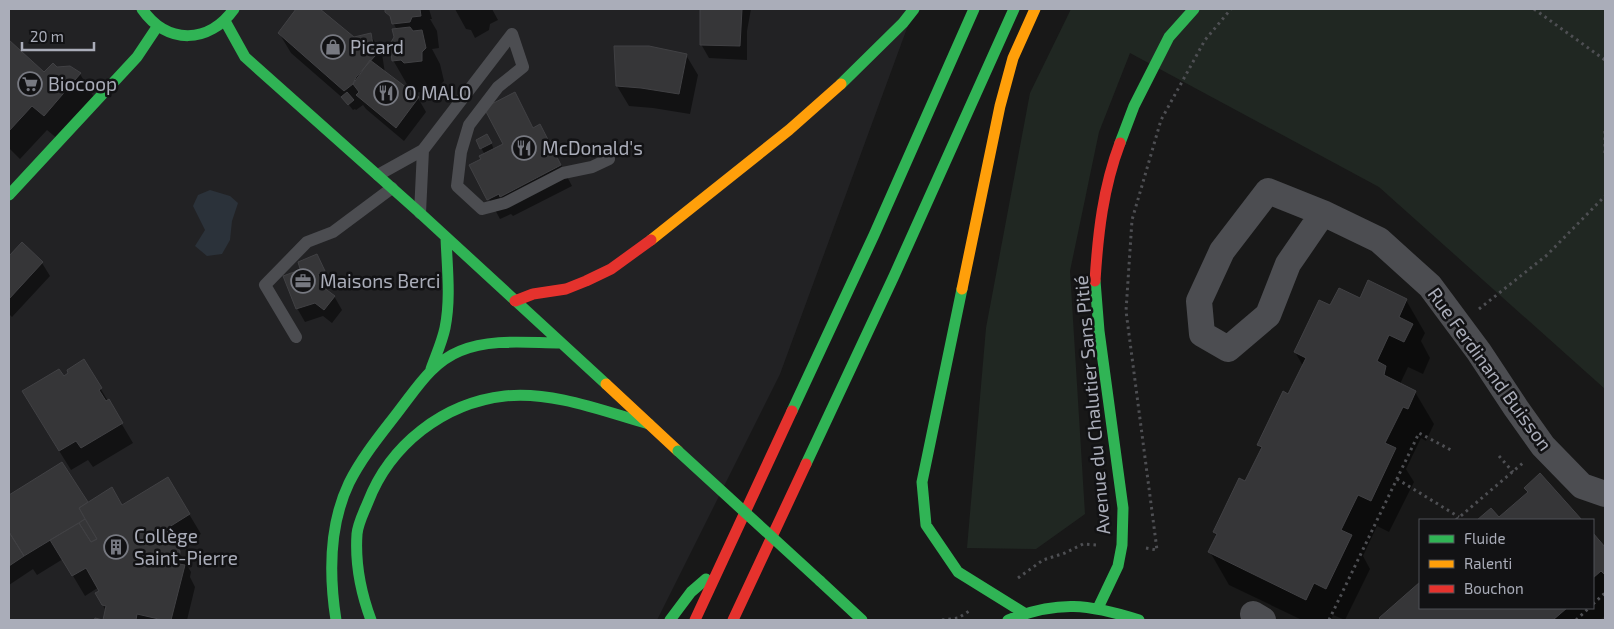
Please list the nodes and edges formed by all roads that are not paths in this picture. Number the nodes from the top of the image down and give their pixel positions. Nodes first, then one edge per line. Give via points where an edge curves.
1 (142, 9) edge
2 (234, 9) edge
3 (914, 9) edge
4 (974, 9) edge
5 (1014, 9) edge
6 (1035, 9) edge
7 (1194, 9) edge
8 (225, 21) junction
9 (157, 27) junction
10 (423, 150) junction
11 (609, 159) dead end
12 (378, 175) junction
13 (392, 188) junction
14 (9, 195) edge
15 (420, 213) junction
16 (1323, 213) junction
17 (446, 237) junction
18 (515, 301) junction
19 (296, 336) dead end
20 (561, 343) junction
21 (431, 369) junction
22 (649, 424) junction
23 (1605, 494) edge
24 (722, 565) junction
25 (1098, 608) junction
26 (1024, 613) junction
27 (336, 620) edge
28 (370, 620) edge
29 (670, 620) edge
30 (695, 620) edge
31 (733, 620) edge
32 (862, 620) edge
33 (1008, 620) edge
34 (1139, 620) edge

1 - 9 main road
2 - 8 main road
3 - 18 main road via 848,78 664,231 611,269 586,281
4 - 24 main road
5 - 31 main road via 894,276
6 - 26 main road via 1013,58 1000,106 922,482 926,525 958,572
7 - 25 main road, Avenue du Chalutier Sans Pitié via 1169,38 1134,106 1110,169 1098,232 1095,284 1098,321 1123,508 1118,566
8 - 9 main road via 210,32 192,36 174,35
8 - 12 main road via 245,57
9 - 14 main road via 137,57
10 - 11 lane via 512,34 523,68 498,87 468,125 457,186 482,209 505,203 563,173
10 - 12 lane
10 - 15 lane
12 - 13 main road
13 - 15 main road
13 - 19 lane via 333,232 307,242 265,285
15 - 17 main road
16 - 16 street, Rue Ferdinand Buisson via 1268,191 1222,251 1198,301 1202,334 1228,349 1268,314 1288,264
16 - 23 street, Rue Ferdinand Buisson via 1379,240 1430,286 1543,446 1582,486
17 - 18 main road
17 - 21 main road via 446,319
18 - 20 main road
20 - 21 main road via 486,344 450,355
20 - 22 main road
21 - 27 main road via 368,451 348,485 336,524 332,560
22 - 28 main road via 563,401 537,396 506,396 479,400 454,409 426,425 384,467 369,496 357,533 364,605
22 - 32 main road, bridge
24 - 29 main road via 691,592
24 - 30 main road
25 - 26 main road via 1061,606
25 - 34 main road
26 - 33 main road

